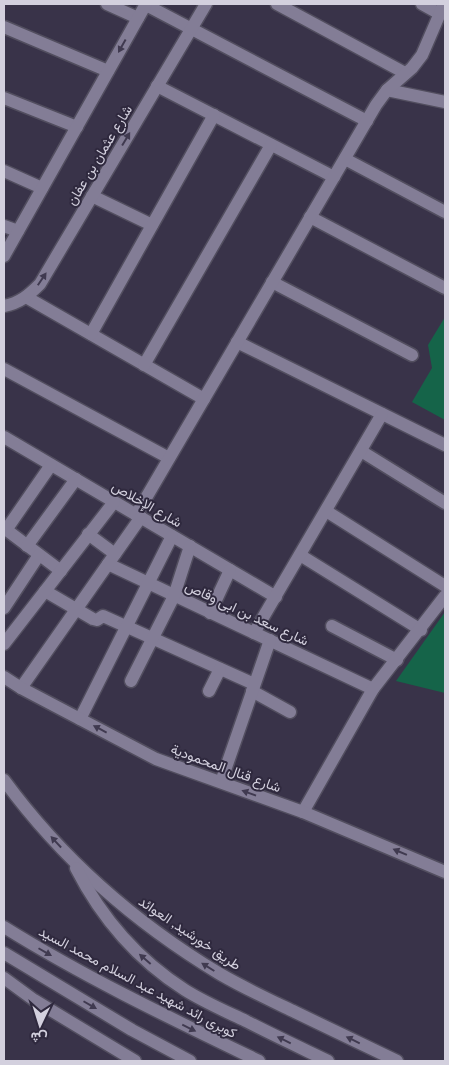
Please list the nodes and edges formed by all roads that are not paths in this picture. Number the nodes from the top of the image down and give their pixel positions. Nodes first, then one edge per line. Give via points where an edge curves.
1 (107, 4) edge
2 (146, 4) edge
3 (206, 4) edge
4 (277, 4) edge
5 (422, 4) edge
6 (442, 9) edge
7 (138, 18) junction
8 (4, 27) edge
9 (191, 29) junction
10 (439, 31) edge
11 (108, 71) junction
12 (406, 73) junction
13 (157, 86) junction
14 (387, 90) junction
15 (4, 98) edge
16 (445, 102) edge
17 (214, 115) junction
18 (366, 121) junction
19 (76, 127) junction
20 (271, 145) junction
21 (344, 159) junction
22 (4, 171) edge
23 (334, 177) junction
24 (42, 188) junction
25 (92, 196) junction
26 (445, 212) edge
27 (310, 217) junction
28 (152, 225) junction
29 (4, 226) edge
30 (18, 231) junction
31 (4, 256) edge
32 (272, 282) junction
33 (445, 288) edge
34 (26, 297) junction
35 (4, 306) edge
36 (91, 334) junction
37 (237, 342) junction
38 (412, 355) dead end
39 (144, 365) junction
40 (4, 370) edge
41 (204, 399) junction
42 (382, 414) junction
43 (6, 443) edge
44 (445, 446) edge
45 (361, 451) junction
46 (170, 458) junction
47 (52, 465) junction
48 (76, 479) junction
49 (114, 502) junction
50 (445, 503) edge
51 (326, 511) junction
52 (138, 516) junction
53 (5, 529) edge
54 (88, 534) junction
55 (172, 536) junction
56 (27, 546) junction
57 (190, 546) junction
58 (40, 555) junction
59 (300, 555) junction
60 (111, 559) junction
61 (230, 570) junction
62 (60, 571) junction
63 (148, 583) junction
64 (445, 586) edge
65 (45, 591) junction
66 (174, 596) junction
67 (445, 596) edge
68 (276, 597) junction
69 (4, 608) edge
70 (76, 609) junction
71 (210, 613) junction
72 (126, 626) junction
73 (332, 626) dead end
74 (421, 630) junction
75 (254, 633) junction
76 (153, 638) junction
77 (270, 640) junction
78 (4, 644) edge
79 (397, 660) junction
80 (220, 669) junction
81 (4, 677) edge
82 (131, 680) dead end
83 (21, 688) junction
84 (253, 688) junction
85 (373, 689) junction
86 (209, 691) dead end
87 (290, 712) dead end
88 (80, 719) junction
89 (4, 780) edge
90 (221, 782) junction
91 (303, 812) junction
92 (72, 859) junction
93 (445, 872) edge
94 (4, 927) edge
95 (4, 952) edge
96 (4, 978) edge
97 (134, 1061) edge
98 (190, 1061) edge
99 (259, 1061) edge
100 (328, 1061) edge
101 (397, 1061) edge

1 - 7 street
2 - 7 street
2 - 9 street
3 - 9 street, شارع عثمان بن عفان
4 - 12 street
5 - 6 street
6 - 10 street
7 -> 11 street
8 - 11 street
9 - 13 street, شارع عثمان بن عفان
9 - 18 street
10 - 12 street
11 - 19 street
12 - 14 street
13 - 17 street
25 -> 13 street, شارع عثمان بن عفان
14 - 16 street
14 - 18 street
15 - 19 street
17 - 20 street
17 - 28 street
18 - 21 street
19 - 24 street
20 - 23 street
20 - 39 street
21 - 23 street
21 - 26 street
22 - 24 street
23 - 27 street
24 - 30 street
25 - 28 street
34 -> 25 street, شارع عثمان بن عفان via 40,284
27 - 32 street
27 - 33 street
28 - 36 street
29 - 30 street
30 - 31 street
32 - 37 street
32 - 38 street
34 - 35 street, شارع عثمان بن عفان
34 - 36 street
36 - 39 street
37 - 41 street
37 - 42 street
39 - 41 street
40 - 46 street
41 - 46 street
42 - 44 street
42 - 45 street
43 - 47 street, شارع الإخلاص
45 - 50 street
45 - 51 street
46 - 52 street
47 - 48 street, شارع الإخلاص
47 - 53 street
48 - 49 street, شارع الإخلاص
48 - 56 street
49 - 52 street, شارع الإخلاص
49 - 54 street
51 - 59 street
51 - 64 street
52 - 55 street, شارع الإخلاص
52 - 60 street
53 - 56 street
54 - 60 street, شارع سعد بن ابى وقاص
54 - 62 street
55 - 57 street, شارع الإخلاص
55 - 63 street
56 - 58 street
57 - 61 street, شارع الإخلاص
57 - 66 street
58 - 62 street
58 - 69 street
59 - 68 street
59 - 74 street
60 - 63 street, شارع سعد بن ابى وقاص
60 - 70 street
61 - 68 street, شارع الإخلاص
61 - 71 street
62 - 65 street
63 - 66 street, شارع سعد بن ابى وقاص
63 - 72 street
65 - 70 street
65 - 78 street
66 - 71 street, شارع سعد بن ابى وقاص
66 - 76 street
67 - 74 street
68 - 75 street
70 - 72 street via 93,620 103,616
70 - 83 street
71 - 75 street, شارع سعد بن ابى وقاص
72 - 76 street
72 - 88 street
73 - 79 street
74 - 79 street
75 - 77 street, شارع سعد بن ابى وقاص
76 - 80 street
76 - 82 street
77 - 84 street
77 - 85 street, شارع سعد بن ابى وقاص
79 - 85 street
80 - 84 street
80 - 86 street
81 - 83 street, شارع قنال المحمودية
83 - 88 street, شارع قنال المحمودية
84 - 87 street
84 - 90 street
85 - 91 street
90 -> 88 street, شارع قنال المحمودية via 156,759
92 -> 89 street, طريق خورشيد, العوائد
91 -> 90 street, شارع قنال المحمودية
93 -> 91 street, شارع قنال المحمودية
100 -> 92 street, كوبرى رائد شهيد عبد السلام محمد السيد via 208,1004 160,972 138,953 108,918 94,900
101 -> 92 street, طريق خورشيد, العوائد via 250,990 194,957 133,914
94 -> 99 street, كوبرى رائد شهيد عبد السلام محمد السيد via 148,1008
95 -> 98 street via 106,1015
96 - 97 street

